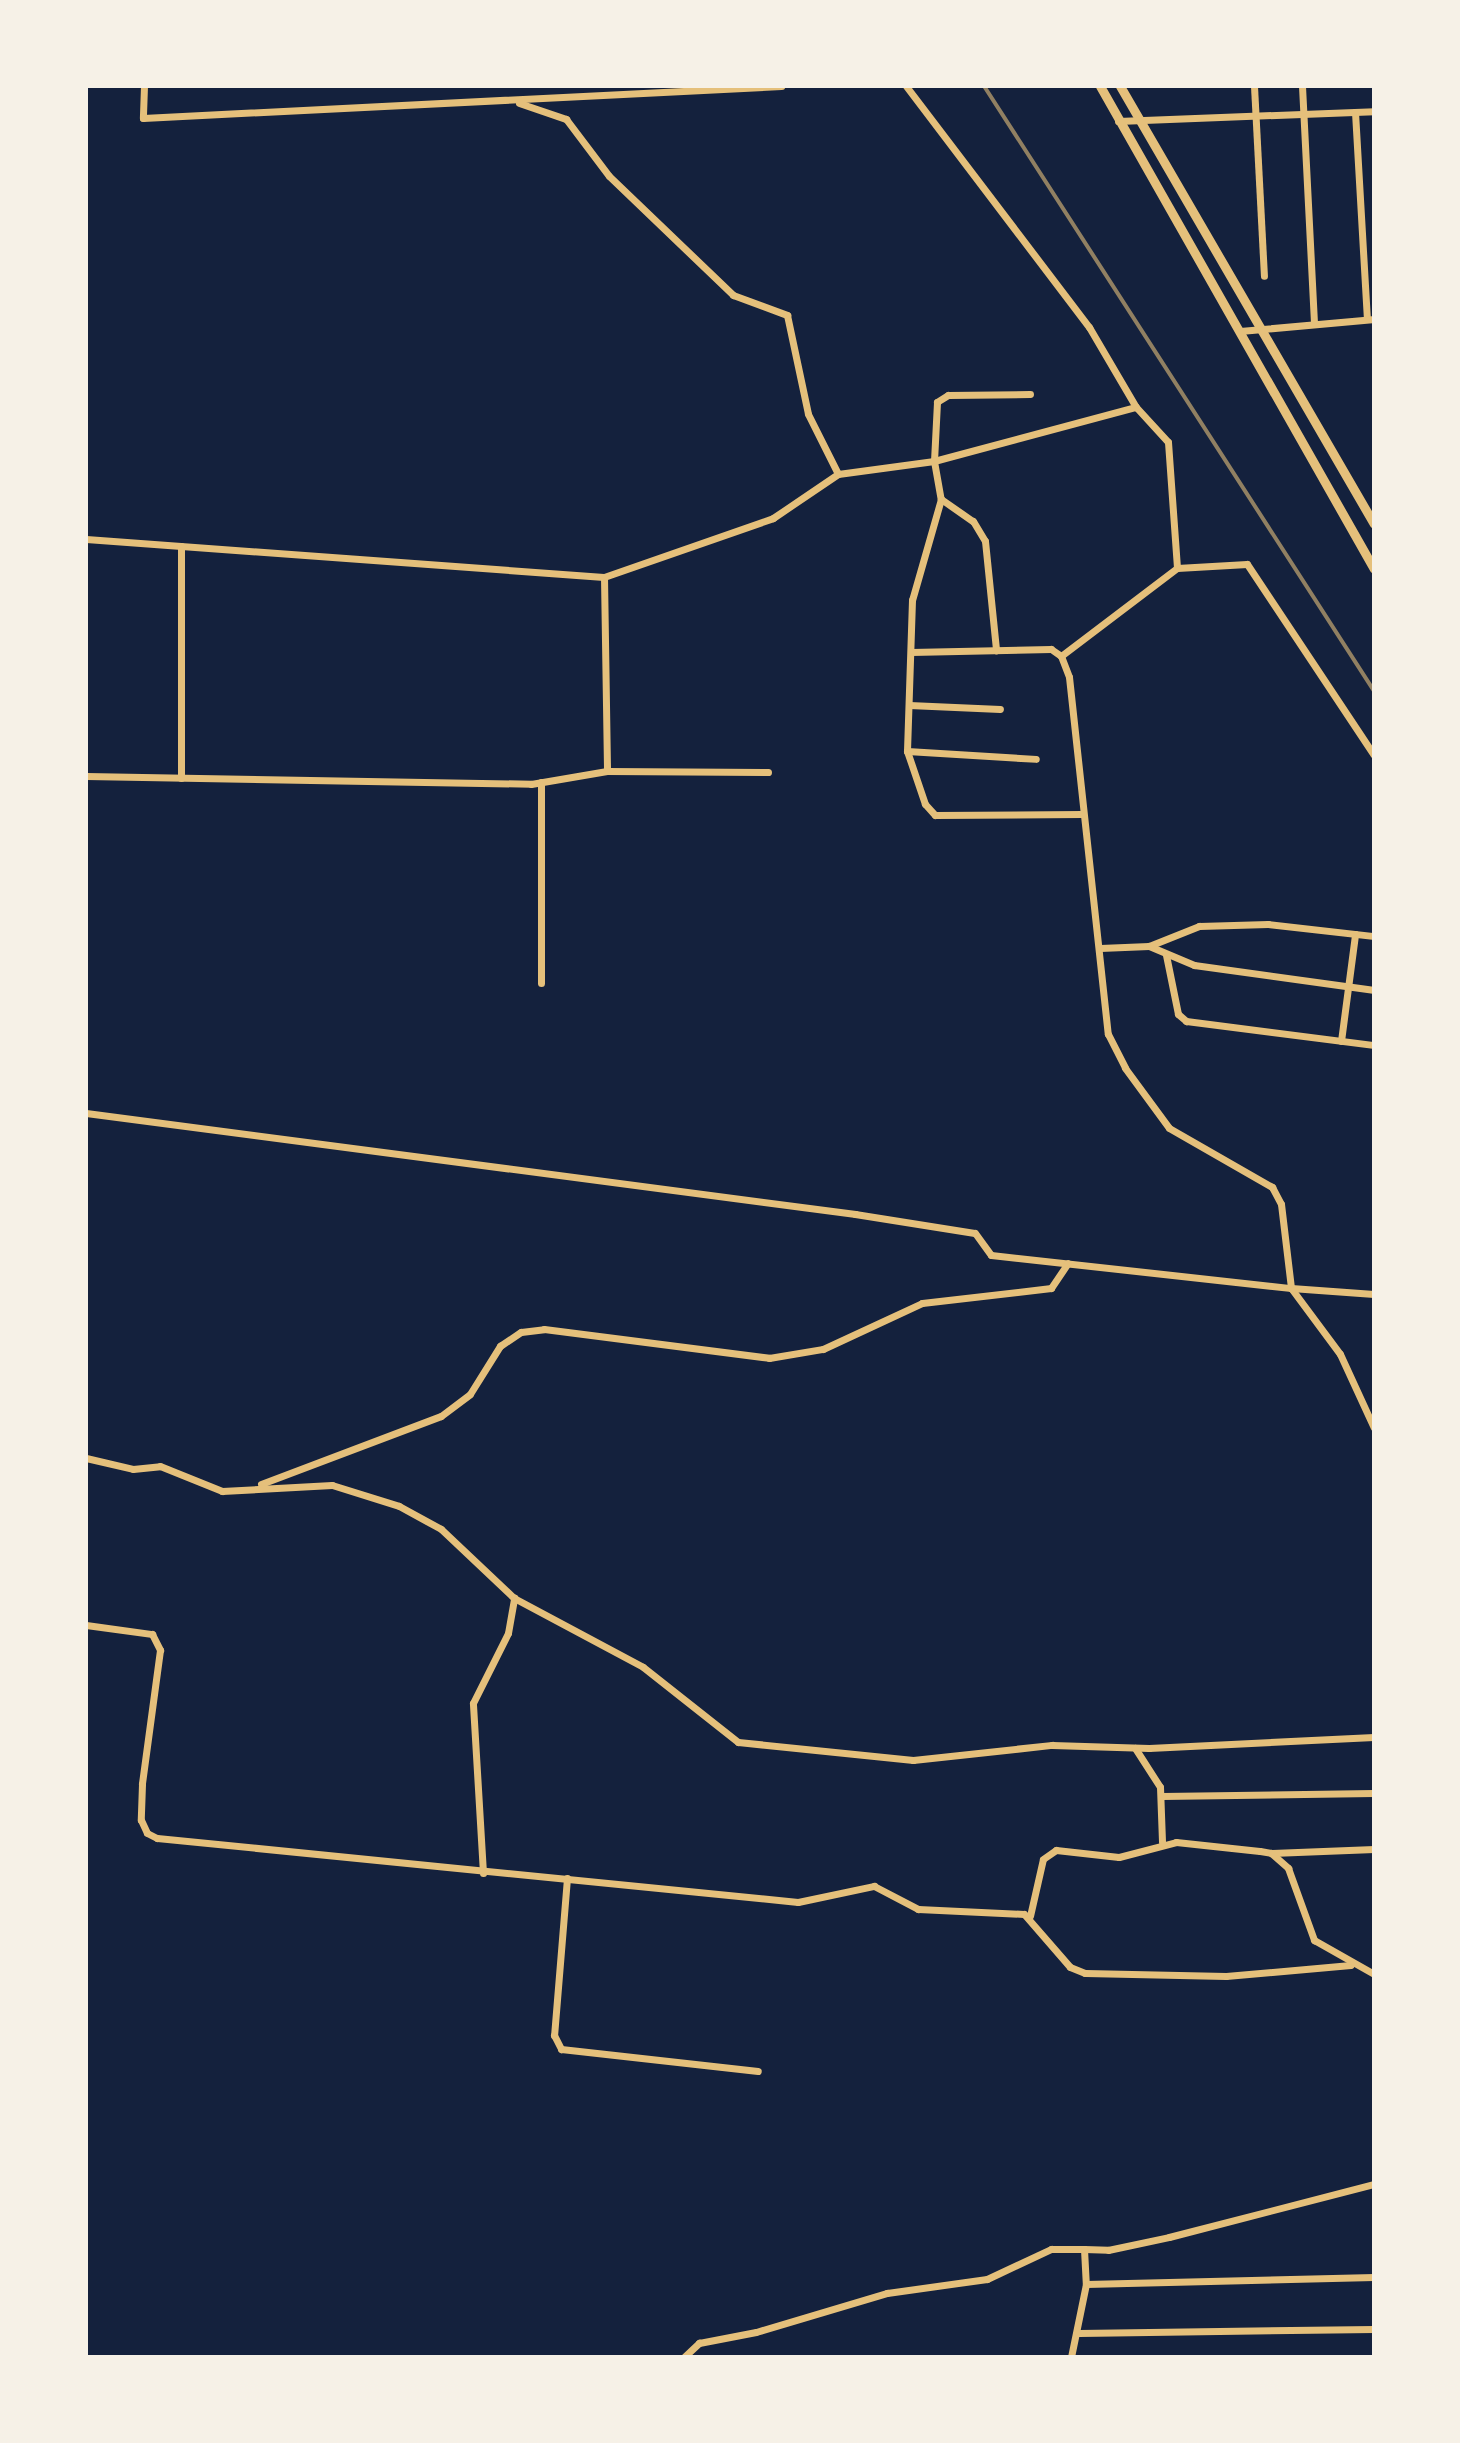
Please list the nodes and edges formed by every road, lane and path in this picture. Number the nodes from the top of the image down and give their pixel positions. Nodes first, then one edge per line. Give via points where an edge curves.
1 (144, 86) edge
2 (781, 86) edge
3 (906, 86) edge
4 (1100, 86) edge
5 (1120, 86) edge
6 (1254, 86) edge
7 (1302, 86) edge
8 (678, 89) edge
9 (513, 101) junction
10 (1374, 111) edge
11 (1355, 112) junction
12 (1303, 114) junction
13 (1255, 117) junction
14 (1137, 120) junction
15 (1118, 121) junction
16 (1264, 276) dead end
17 (1370, 319) edge
18 (1314, 322) junction
19 (1258, 329) junction
20 (1240, 331) junction
21 (1030, 394) dead end
22 (1136, 407) junction
23 (934, 461) junction
24 (838, 474) junction
25 (941, 499) junction
26 (1374, 524) edge
27 (86, 539) edge
28 (181, 546) junction
29 (1370, 555) edge
30 (1177, 568) junction
31 (1374, 569) edge
32 (604, 577) junction
33 (996, 650) junction
34 (911, 652) junction
35 (1061, 656) junction
36 (909, 705) junction
37 (1000, 709) dead end
38 (907, 751) junction
39 (1374, 755) edge
40 (1036, 759) dead end
41 (607, 771) junction
42 (768, 772) dead end
43 (86, 776) edge
44 (181, 778) junction
45 (541, 782) junction
46 (1082, 814) junction
47 (1355, 934) junction
48 (1374, 936) edge
49 (1149, 946) junction
50 (1100, 948) junction
51 (1166, 955) junction
52 (541, 983) dead end
53 (1350, 987) junction
54 (1374, 990) edge
55 (1341, 1041) junction
56 (1374, 1045) edge
57 (86, 1113) edge
58 (1068, 1263) junction
59 (1291, 1288) junction
60 (1374, 1294) edge
61 (1374, 1428) edge
62 (86, 1458) edge
63 (254, 1487) junction
64 (514, 1598) junction
65 (86, 1625) edge
66 (1374, 1737) edge
67 (1135, 1748) junction
68 (1374, 1793) edge
69 (1162, 1796) junction
70 (1162, 1842) junction
71 (1374, 1849) edge
72 (1271, 1853) junction
73 (483, 1873) junction
74 (567, 1878) junction
75 (1030, 1916) junction
76 (1351, 1965) junction
77 (1374, 1974) edge
78 (758, 2071) dead end
79 (1374, 2184) edge
80 (1084, 2249) junction
81 (1374, 2277) edge
82 (1086, 2284) junction
83 (1374, 2329) edge
84 (1079, 2333) junction
85 (684, 2357) edge
86 (1071, 2357) edge

1 - 9 street via 143,118
2 - 8 street
3 - 22 street via 1089,327
4 - 15 street
5 - 14 street
6 - 13 street
7 - 12 street
8 - 9 street
9 - 24 street via 566,119 609,176 733,295 787,315 808,414
10 - 11 street
11 - 12 street
11 - 17 street
12 - 13 street
12 - 18 street
13 - 14 street
13 - 16 street
14 - 15 street
14 - 19 street
15 - 20 street
17 - 18 street
18 - 19 street
19 - 20 street
19 - 26 street
20 - 29 street
21 - 23 street via 948,395 937,402
22 - 23 street
22 - 30 street via 1168,442
23 - 24 street
23 - 25 street
24 - 32 street via 773,518
25 - 33 street via 973,521 985,541
25 - 34 street via 912,600
27 - 28 street
28 - 32 street
28 - 44 street
29 - 31 street
30 - 35 street
30 - 39 street via 1253,567
32 - 41 street
33 - 34 street
33 - 35 street via 1051,649
34 - 36 street
35 - 46 street via 1069,677
36 - 37 street
36 - 38 street
38 - 40 street
38 - 46 street via 925,804 935,815
41 - 42 street
41 - 45 street
43 - 44 street
44 - 45 street
45 - 52 street
46 - 50 street
47 - 48 street
47 - 49 street via 1268,924 1199,926
47 - 53 street
49 - 50 street
49 - 51 street
50 - 59 street via 1108,1034 1125,1068 1169,1128 1272,1187 1281,1204
51 - 53 street via 1194,965
51 - 55 street via 1178,1014 1186,1021
53 - 54 street
53 - 55 street
55 - 56 street
57 - 58 street via 855,1214 975,1233 991,1255
58 - 59 street
58 - 63 street via 1051,1288 922,1303 823,1349 769,1358 544,1329 521,1332 500,1346 470,1394 441,1416
59 - 60 street
59 - 61 street via 1340,1354
62 - 63 street via 133,1469 160,1466 222,1491
63 - 64 street via 332,1485 399,1506 441,1529
64 - 67 street via 643,1667 738,1742 913,1760 1052,1745
64 - 73 street via 508,1633 473,1703
65 - 73 street via 152,1634 160,1650 142,1784 141,1820 147,1833
66 - 67 street
67 - 69 street
68 - 69 street
69 - 70 street
70 - 72 street
70 - 75 street via 1119,1857 1051,1852 1043,1859
71 - 72 street
72 - 76 street via 1288,1868 1314,1940
73 - 74 street
74 - 75 street via 807,1902 874,1886 918,1909
74 - 78 street via 554,2035 561,2049
75 - 76 street via 1070,1967 1085,1973 1226,1976
76 - 77 street
79 - 80 street via 1169,2237 1108,2250
80 - 82 street
80 - 85 street via 1051,2249 987,2279 887,2293 756,2332 699,2343
81 - 82 street
82 - 84 street
83 - 84 street
84 - 86 street

